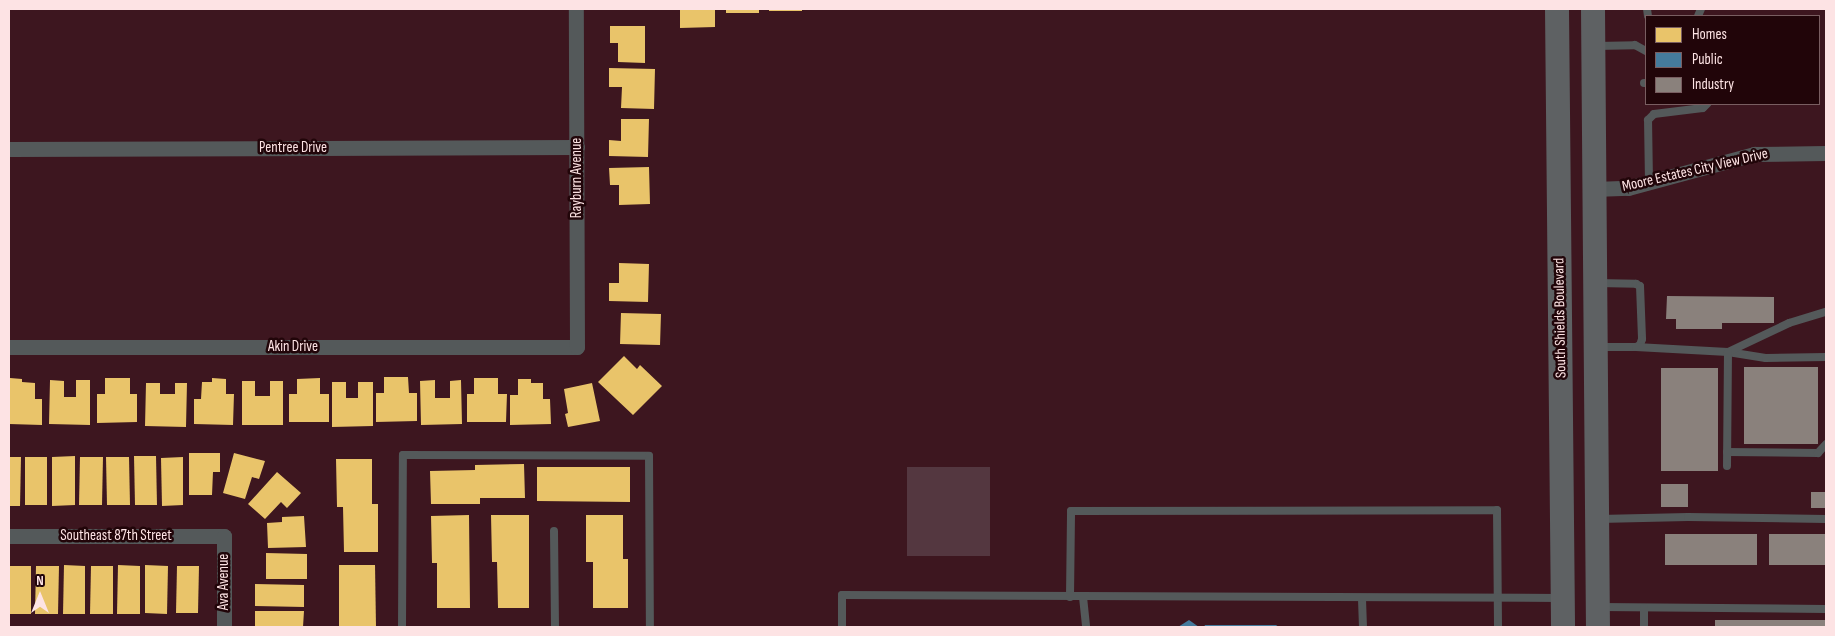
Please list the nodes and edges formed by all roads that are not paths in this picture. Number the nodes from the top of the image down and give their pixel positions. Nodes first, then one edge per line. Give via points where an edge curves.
1 (576, 9) edge
2 (1557, 14) edge
3 (1593, 14) edge
4 (1594, 46) junction
5 (1645, 50) edge
6 (1706, 105) edge
7 (577, 147) junction
8 (9, 149) edge
9 (1826, 153) edge
10 (1649, 182) junction
11 (1594, 189) junction
12 (1595, 283) junction
13 (1826, 312) edge
14 (577, 347) joint
15 (1596, 347) junction
16 (1636, 347) junction
17 (9, 348) edge
18 (1728, 352) junction
19 (1826, 357) edge
20 (1826, 444) edge
21 (1727, 452) junction
22 (1727, 466) dead end
23 (1597, 519) junction
24 (1826, 520) edge
25 (554, 530) dead end
26 (9, 536) edge
27 (224, 536) joint
28 (1070, 596) junction
29 (1083, 596) junction
30 (1362, 598) junction
31 (1497, 598) junction
32 (1563, 598) junction
33 (1644, 608) junction
34 (1826, 609) edge
35 (1598, 617) edge
36 (224, 627) edge
37 (402, 627) edge
38 (555, 627) edge
39 (650, 627) edge
40 (842, 627) edge
41 (1086, 627) edge
42 (1363, 627) edge
43 (1498, 627) edge
44 (1563, 627) edge
45 (1644, 627) edge

1 - 7 street, Rayburn Avenue
2 - 3 main road
2 - 32 main road, South Shields Boulevard
3 - 4 main road
4 - 5 lane via 1634,45
4 - 11 main road
6 - 10 lane via 1654,114 1648,120
7 - 8 street, Pentree Drive
7 - 14 street, Rayburn Avenue
9 - 10 street, Moore Estates City View Drive via 1754,154
10 - 11 street, Moore Estates City View Drive via 1628,188
11 - 12 main road
12 - 15 main road
12 - 16 lane via 1640,286 1642,339
13 - 18 lane via 1789,323
14 - 17 street, Akin Drive
15 - 16 lane
15 - 23 main road
16 - 18 lane
18 - 19 lane via 1766,358
18 - 21 lane
20 - 21 lane via 1818,453
21 - 22 lane
23 - 24 lane
23 - 35 main road
25 - 38 lane
26 - 27 street, Southeast 87th Street
27 - 36 street, Ava Avenue
28 - 29 lane
28 - 31 lane via 1071,511 1497,510
28 - 40 lane via 842,595
29 - 30 lane
29 - 41 lane
30 - 31 lane
30 - 42 lane
31 - 32 lane
31 - 43 lane
32 - 35 main road
32 - 44 main road, South Shields Boulevard
33 - 34 lane
33 - 35 lane
33 - 45 lane
37 - 39 lane via 402,455 649,456

